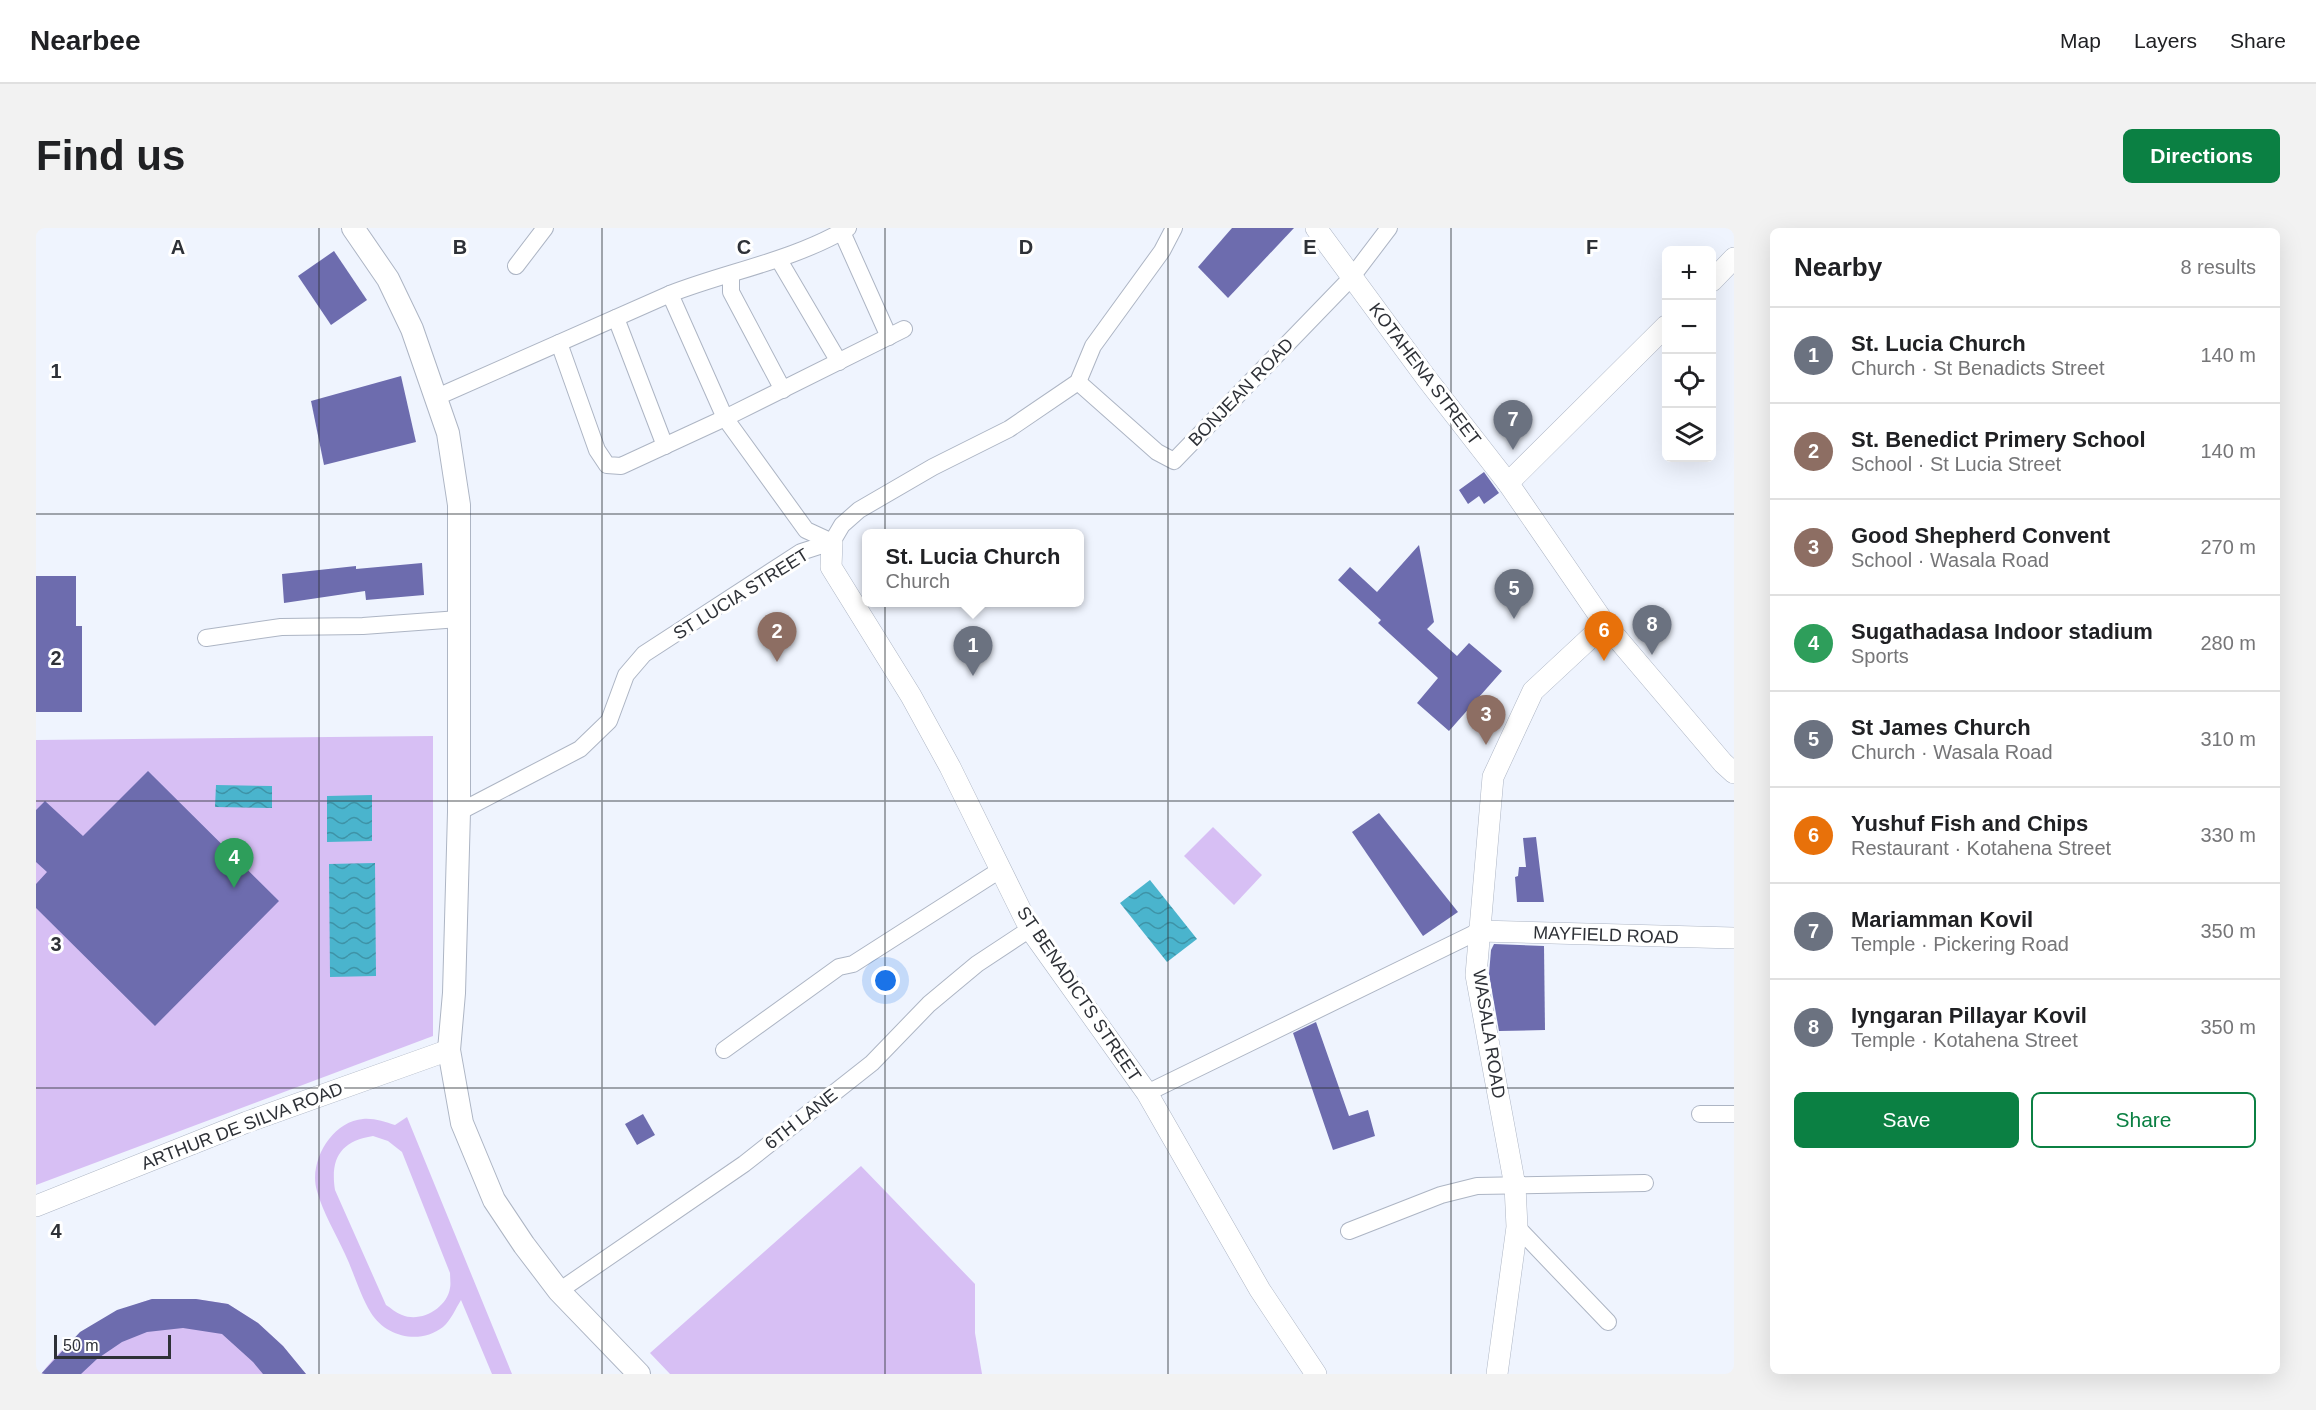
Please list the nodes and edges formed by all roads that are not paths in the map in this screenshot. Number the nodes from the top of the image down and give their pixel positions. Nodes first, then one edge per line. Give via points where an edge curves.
1 (353, 228) edge
2 (545, 228) edge
3 (1174, 228) edge
4 (1316, 228) edge
5 (1389, 228) edge
6 (845, 230) edge
7 (1734, 258) edge
8 (779, 260) junction
9 (516, 266) dead end
10 (731, 275) junction
11 (1716, 277) edge
12 (1351, 278) junction
13 (670, 294) junction
14 (616, 318) junction
15 (1662, 330) edge
16 (560, 343) junction
17 (839, 362) junction
18 (1078, 382) junction
19 (783, 390) junction
20 (437, 397) junction
21 (725, 418) junction
22 (665, 446) junction
23 (1508, 483) junction
24 (832, 542) junction
25 (459, 618) junction
26 (1605, 624) junction
27 (206, 638) dead end
28 (1730, 762) edge
29 (459, 812) junction
30 (1000, 870) junction
31 (1030, 929) junction
32 (1479, 931) junction
33 (1734, 938) edge
34 (449, 1050) junction
35 (724, 1050) dead end
36 (1147, 1093) junction
37 (1700, 1114) dead end
38 (1734, 1114) edge
39 (1645, 1183) dead end
40 (1515, 1186) junction
41 (36, 1206) edge
42 (1517, 1227) junction
43 (1349, 1231) dead end
44 (559, 1291) junction
45 (1608, 1322) dead end
46 (639, 1374) edge
47 (1316, 1374) edge
48 (1497, 1374) edge

1 - 20 main road via 388,279
2 - 9 street
3 - 18 street via 1162,251 1093,346
4 - 12 street, KOTAHENA STREET
5 - 12 street, BONJEAN ROAD
6 - 8 street
6 - 17 street via 897,333
7 - 11 street
8 - 10 street
8 - 17 street
10 - 13 street
10 - 19 street via 731,292
12 - 18 street, BONJEAN ROAD via 1174,461 1157,452
12 - 23 street, KOTAHENA STREET
13 - 14 street
13 - 21 street
14 - 16 street
14 - 22 street
15 - 23 street
16 - 20 street
16 - 22 street via 597,450 607,465 621,466
17 - 19 street
18 - 24 street, ST LUCIA STREET via 1009,429 859,510 842,525
19 - 21 street
20 - 25 main road via 448,433 459,504
21 - 22 street
21 - 24 street via 806,530
23 - 26 street, KOTAHENA STREET
24 - 29 street, ST LUCIA STREET via 801,552 644,654 626,675 609,721 580,748
24 - 30 street, ST BENADICTS STREET via 831,567 911,696
25 - 27 street via 363,626 281,627
25 - 29 main road
26 - 28 street, KOTAHENA STREET
26 - 32 street, WASALA ROAD via 1533,691 1493,777
29 - 34 main road
30 - 31 street, ST BENADICTS STREET
30 - 35 street via 862,959 839,967
31 - 36 street, ST BENADICTS STREET
31 - 44 street, 6TH LANE via 976,964 929,1004 872,1063 744,1164
32 - 33 street, MAYFIELD ROAD
32 - 36 street
32 - 40 street, WASALA ROAD via 1476,975
34 - 41 street, ARTHUR DE SILVA ROAD via 248,1122
34 - 44 main road via 462,1123 494,1200
36 - 47 street, ST BENADICTS STREET via 1260,1290
37 - 38 street
39 - 40 street
40 - 42 street, WASALA ROAD
40 - 43 street via 1477,1186 1441,1194
42 - 45 street
42 - 48 street, WASALA ROAD
44 - 46 main road

